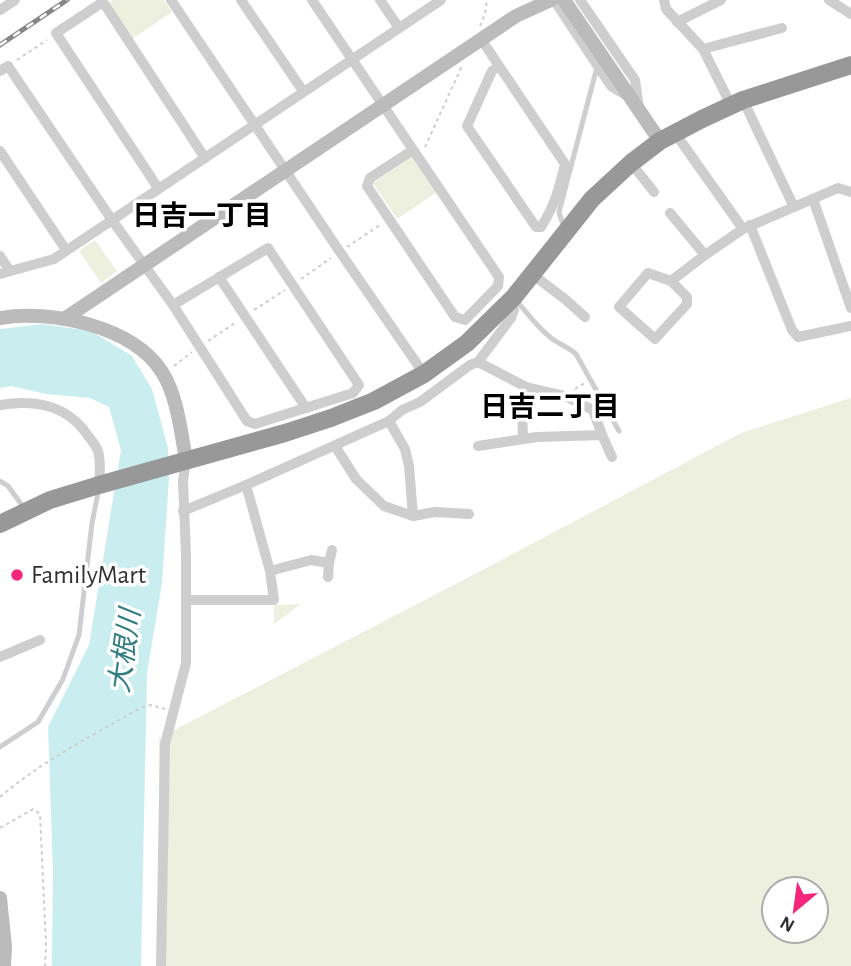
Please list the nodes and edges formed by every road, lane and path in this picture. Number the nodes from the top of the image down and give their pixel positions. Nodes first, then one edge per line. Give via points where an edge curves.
1 (15, 0) edge
2 (171, 0) edge
3 (242, 0) edge
4 (312, 0) edge
5 (380, 0) edge
6 (441, 0) edge
7 (487, 0) edge
8 (664, 0) edge
9 (721, 0) edge
10 (829, 0) edge
11 (546, 1) edge
12 (572, 3) edge
13 (0, 10) edge
14 (850, 11) edge
15 (677, 22) junction
16 (399, 28) junction
17 (782, 28) dead end
18 (56, 33) junction
19 (477, 41) junction
20 (702, 49) junction
21 (352, 60) junction
22 (851, 65) edge
23 (499, 66) junction
24 (462, 67) dead end
25 (599, 67) junction
26 (4, 69) edge
27 (303, 92) junction
28 (737, 102) junction
29 (383, 104) junction
30 (636, 105) junction
31 (254, 124) junction
32 (667, 137) junction
33 (413, 150) junction
34 (0, 151) edge
35 (205, 158) junction
36 (419, 160) junction
37 (631, 163) junction
38 (285, 169) junction
39 (158, 188) junction
40 (654, 192) dead end
41 (851, 192) edge
42 (813, 199) junction
43 (794, 206) junction
44 (670, 213) dead end
45 (390, 219) junction
46 (112, 220) junction
47 (746, 227) junction
48 (565, 231) junction
49 (66, 250) junction
50 (340, 252) junction
51 (705, 255) junction
52 (0, 256) edge
53 (144, 264) junction
54 (5, 272) edge
55 (532, 274) junction
56 (219, 277) junction
57 (671, 281) junction
58 (292, 285) junction
59 (512, 300) junction
60 (173, 305) junction
61 (851, 308) edge
62 (245, 317) junction
63 (585, 317) dead end
64 (0, 318) edge
65 (64, 319) junction
66 (851, 326) edge
67 (200, 346) junction
68 (478, 362) junction
69 (163, 373) junction
70 (416, 378) junction
71 (590, 380) junction
72 (526, 387) junction
73 (565, 396) junction
74 (420, 402) junction
75 (0, 405) edge
76 (306, 408) junction
77 (389, 421) junction
78 (619, 431) dead end
79 (602, 435) junction
80 (523, 439) junction
81 (335, 446) junction
82 (478, 446) dead end
83 (612, 457) dead end
84 (181, 462) junction
85 (0, 481) edge
86 (102, 484) junction
87 (246, 485) junction
88 (26, 511) junction
89 (183, 511) junction
90 (469, 514) dead end
91 (413, 516) junction
92 (0, 524) edge
93 (332, 550) dead end
94 (329, 563) junction
95 (270, 571) junction
96 (328, 577) dead end
97 (186, 600) junction
98 (40, 640) dead end
99 (0, 657) edge
100 (174, 711) junction
101 (0, 747) edge
102 (0, 797) edge
103 (0, 828) edge
104 (0, 898) edge
105 (4, 966) edge
106 (45, 966) edge
107 (161, 966) edge

1 - 13 street
2 - 31 street
3 - 27 street
4 - 21 street
5 - 16 street
6 - 16 street
7 - 19 path
8 - 15 street
9 - 15 street
10 - 14 street
11 - 19 street
11 - 25 street
12 - 30 street
15 - 20 street
16 - 21 street
17 - 20 street
18 - 26 path
18 - 35 street via 103,2
18 - 39 street
19 - 23 street
19 - 29 street
20 - 28 street
21 - 27 street
21 - 29 street
22 - 28 highway
23 - 23 street via 565,163 556,200 541,227 536,227 467,126 492,71
24 - 36 path
25 - 30 street via 611,86
25 - 48 lane via 559,212
26 - 46 street
27 - 31 street
28 - 32 highway
28 - 43 street
29 - 33 street
29 - 38 street
30 - 32 street
31 - 35 street
31 - 38 street
32 - 37 highway
32 - 47 street
33 - 36 street
33 - 45 street via 370,178 368,186
34 - 49 street
35 - 39 street
36 - 45 street via 499,277 498,286 464,320 455,317
37 - 40 street
37 - 48 highway
38 - 50 street
38 - 53 street
39 - 46 street
41 - 42 street via 838,188
42 - 43 street
42 - 61 street
43 - 47 street
44 - 51 street
45 - 50 path
46 - 49 street
46 - 53 street
47 - 51 street
47 - 66 street via 798,337
48 - 55 highway
49 - 54 street via 54,259
50 - 58 path
50 - 70 street
51 - 57 street
52 - 54 street
53 - 60 street
53 - 65 street
55 - 59 highway
55 - 63 street
56 - 58 street via 268,248
56 - 60 street
56 - 62 street
57 - 57 street via 648,272 619,307 659,342 687,304 687,297
58 - 62 path
58 - 76 street via 359,385 354,393
59 - 68 street via 511,318
59 - 70 highway via 467,343
59 - 71 lane via 576,354
60 - 67 street
62 - 67 path
62 - 76 street
64 - 65 street
65 - 69 street via 113,333 146,353
67 - 69 path
67 - 76 street via 247,421 255,424
68 - 72 street
68 - 74 street
69 - 84 street via 179,420
70 - 74 street
70 - 84 highway via 331,418
71 - 73 path
71 - 78 lane
72 - 73 street
72 - 80 street
73 - 79 street via 593,410
74 - 77 street
75 - 86 street via 39,404 71,416 98,452
77 - 81 street
77 - 91 street via 405,449
79 - 80 street
79 - 83 street
80 - 82 street
81 - 87 street
81 - 91 street via 356,479 384,506
84 - 86 highway
84 - 89 street
85 - 88 lane
86 - 88 highway
86 - 101 lane via 92,523 79,635 63,679 38,722
87 - 89 street
87 - 95 street
88 - 92 highway
89 - 97 street
90 - 91 street
93 - 94 street
94 - 95 street via 311,560
94 - 96 street
95 - 97 street via 274,600
97 - 100 street via 186,663
98 - 99 street
100 - 102 path via 151,705 140,708 40,766
100 - 107 street via 165,744
103 - 106 path via 33,809 40,814
104 - 105 street

